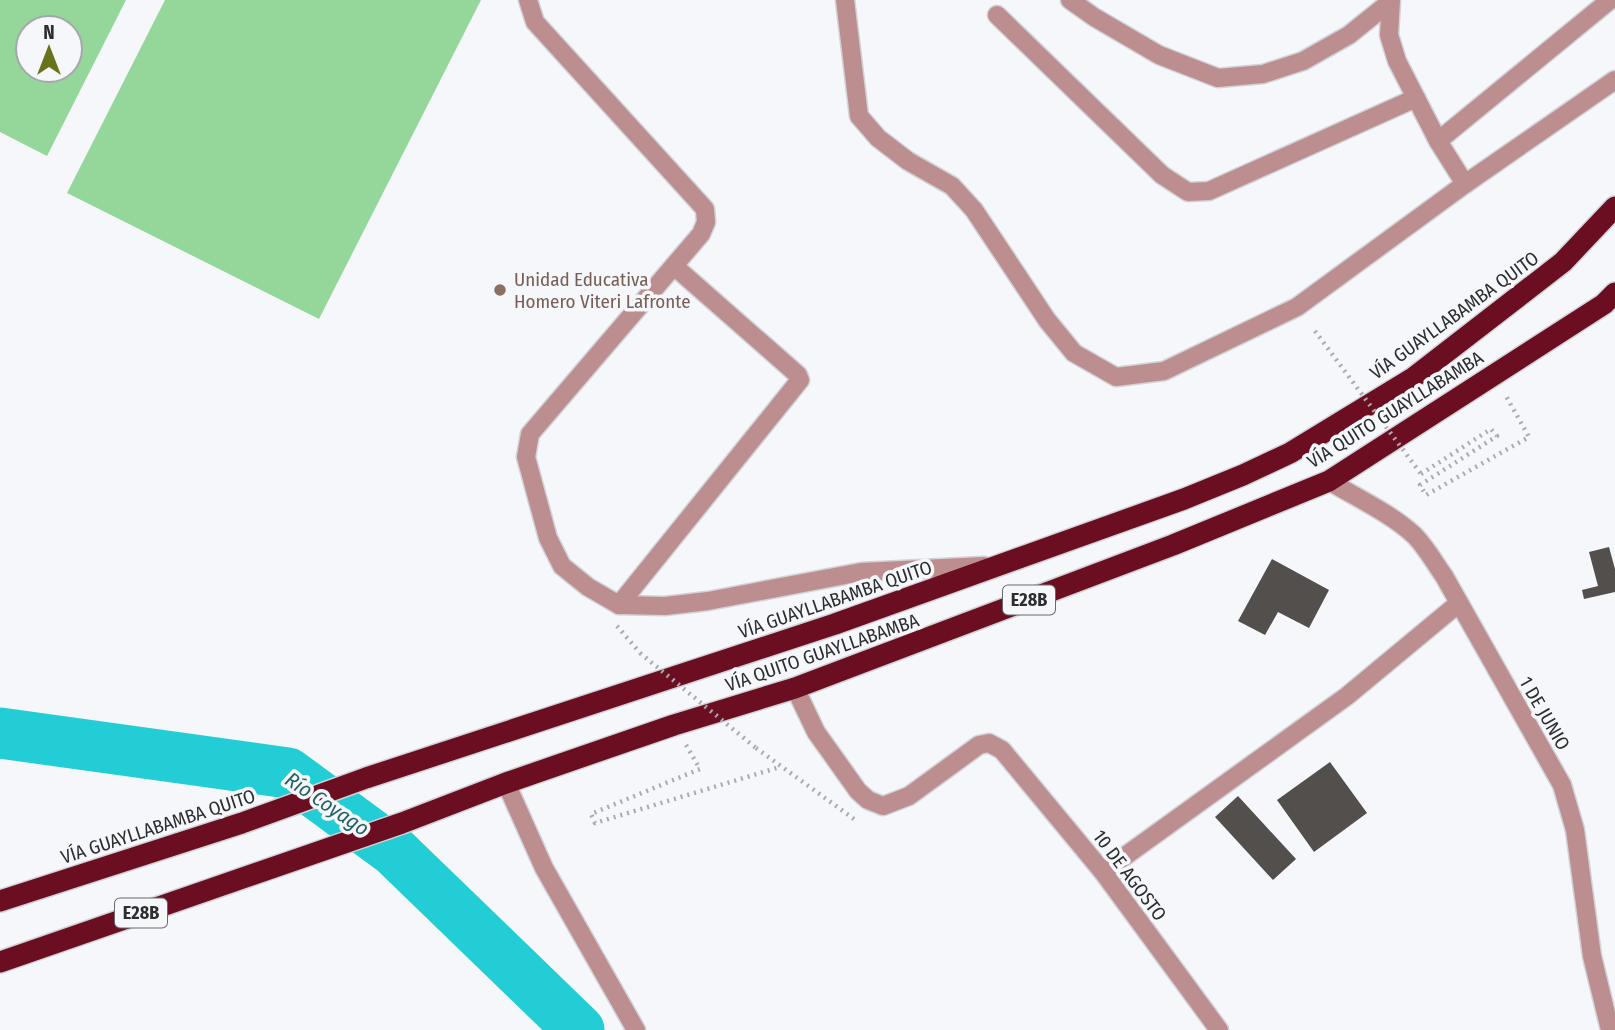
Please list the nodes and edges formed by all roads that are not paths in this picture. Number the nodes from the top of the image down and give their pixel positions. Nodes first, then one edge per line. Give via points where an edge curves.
1 (528, 0) edge
2 (845, 0) edge
3 (1070, 0) edge
4 (1610, 0) edge
5 (1390, 1) edge
6 (997, 15) dead end
7 (1615, 80) edge
8 (1416, 98) junction
9 (1437, 141) junction
10 (1465, 184) junction
11 (1615, 207) edge
12 (674, 265) junction
13 (1615, 293) edge
14 (1329, 481) junction
15 (998, 566) junction
16 (1459, 603) junction
17 (619, 605) junction
18 (795, 688) junction
19 (506, 783) junction
20 (1103, 872) junction
21 (0, 901) edge
22 (0, 962) edge
23 (636, 1030) edge
24 (1219, 1030) edge
25 (1610, 1030) edge

1 - 12 street via 535,22 705,209 701,234
2 - 10 street via 859,116 908,161 953,186 1074,353 1116,377 1164,371 1297,307
3 - 5 street via 1159,55 1218,78 1263,74 1303,61 1349,35
4 - 9 street
5 - 8 street via 1389,35
6 - 8 street via 1162,175 1188,192 1209,191
7 - 10 street
8 - 9 street
9 - 10 street
11 - 15 highway, VÍA GUAYLLABAMBA QUITO / E28B via 1563,262 1413,378 1290,453 1184,499
12 - 17 street via 530,433 526,457 548,538 562,566
12 - 17 street via 800,380
13 - 14 highway, VÍA QUITO GUAYLLABAMBA / E28B
14 - 16 street, 1 DE JUNIO via 1416,538
14 - 18 highway, VÍA QUITO GUAYLLABAMBA / E28B
15 - 17 street via 861,572 708,601
15 - 21 highway, VÍA GUAYLLABAMBA QUITO / E28B
16 - 20 street via 1347,696
16 - 25 street, 1 DE JUNIO via 1562,785 1571,811 1592,956
18 - 19 highway, VÍA QUITO GUAYLLABAMBA / E28B
18 - 20 street, 10 DE AGOSTO via 816,732 868,800 883,806 916,792 979,745 989,743 1002,750
19 - 22 highway, VÍA QUITO GUAYLLABAMBA / E28B
19 - 23 street via 544,869
20 - 24 street, 10 DE AGOSTO

